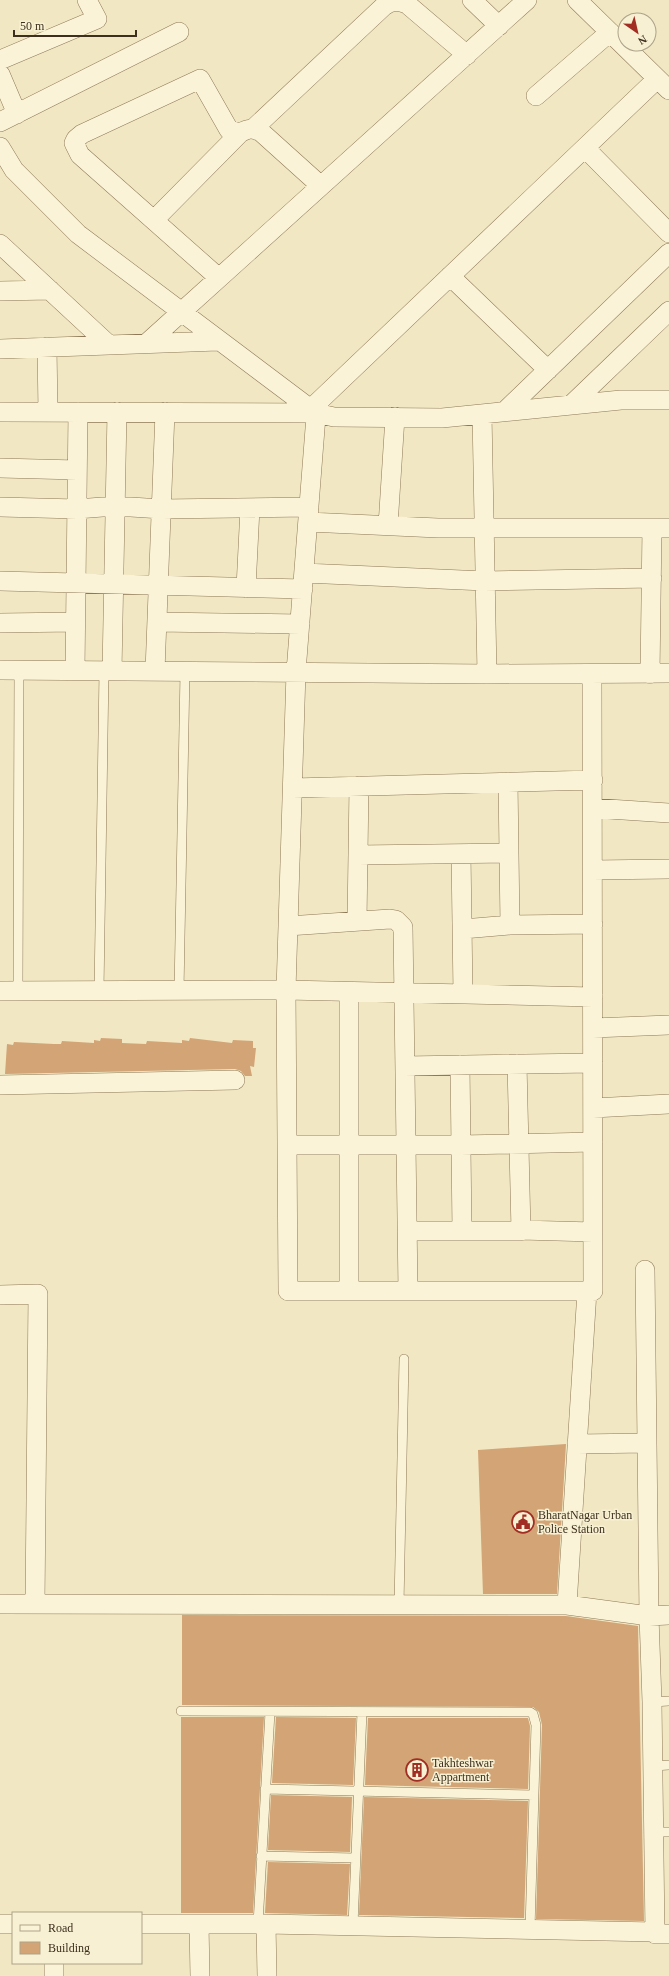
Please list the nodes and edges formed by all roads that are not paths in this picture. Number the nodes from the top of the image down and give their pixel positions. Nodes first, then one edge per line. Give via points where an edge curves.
1 (88, 0) edge
2 (472, 0) edge
3 (527, 0) edge
4 (577, 0) edge
5 (499, 26) junction
6 (179, 32) dead end
7 (610, 32) junction
8 (467, 55) junction
9 (0, 60) edge
10 (0, 74) edge
11 (663, 85) edge
12 (536, 96) dead end
13 (17, 114) junction
14 (0, 122) edge
15 (247, 131) junction
16 (0, 147) edge
17 (585, 148) junction
18 (321, 186) junction
19 (154, 220) junction
20 (669, 233) edge
21 (0, 244) edge
22 (669, 254) edge
23 (450, 276) junction
24 (219, 278) junction
25 (50, 290) junction
26 (0, 291) edge
27 (669, 311) edge
28 (180, 313) junction
29 (218, 341) junction
30 (147, 343) junction
31 (109, 345) junction
32 (47, 347) junction
33 (0, 349) edge
34 (548, 370) junction
35 (669, 400) edge
36 (571, 405) junction
37 (506, 411) junction
38 (0, 412) edge
39 (48, 412) junction
40 (78, 412) junction
41 (117, 412) junction
42 (165, 412) junction
43 (316, 413) junction
44 (482, 414) junction
45 (395, 417) junction
46 (0, 468) edge
47 (77, 470) junction
48 (115, 506) junction
49 (0, 507) edge
50 (250, 508) junction
51 (77, 509) junction
52 (162, 509) junction
53 (308, 515) junction
54 (388, 526) junction
55 (484, 528) junction
56 (661, 528) edge
57 (652, 578) junction
58 (485, 580) junction
59 (0, 581) edge
60 (303, 581) junction
61 (76, 583) junction
62 (114, 584) junction
63 (158, 585) junction
64 (246, 588) junction
65 (75, 622) junction
66 (157, 622) junction
67 (0, 623) edge
68 (300, 624) junction
69 (0, 670) edge
70 (19, 670) junction
71 (74, 671) junction
72 (108, 671) junction
73 (155, 671) junction
74 (185, 672) junction
75 (296, 672) junction
76 (669, 673) edge
77 (487, 674) junction
78 (592, 674) junction
79 (650, 674) junction
80 (593, 780) junction
81 (508, 782) junction
82 (359, 786) junction
83 (293, 788) junction
84 (593, 808) junction
85 (669, 813) edge
86 (509, 853) junction
87 (462, 854) junction
88 (358, 855) junction
89 (669, 869) edge
90 (593, 870) junction
91 (357, 921) junction
92 (593, 924) junction
93 (510, 925) junction
94 (288, 926) junction
95 (463, 929) junction
96 (286, 990) junction
97 (9, 991) edge
98 (99, 991) junction
99 (179, 991) junction
100 (349, 992) junction
101 (405, 993) junction
102 (463, 994) junction
103 (593, 997) junction
104 (669, 1025) edge
105 (593, 1028) junction
106 (593, 1063) junction
107 (517, 1064) junction
108 (460, 1065) junction
109 (405, 1066) junction
110 (235, 1080) dead end
111 (0, 1084) edge
112 (669, 1104) edge
113 (593, 1108) junction
114 (593, 1142) junction
115 (519, 1144) junction
116 (461, 1145) junction
117 (287, 1146) junction
118 (349, 1146) junction
119 (406, 1146) junction
120 (521, 1230) junction
121 (407, 1231) junction
122 (462, 1231) junction
123 (593, 1232) junction
124 (645, 1270) dead end
125 (349, 1291) junction
126 (408, 1291) junction
127 (587, 1291) junction
128 (0, 1295) edge
129 (404, 1359) dead end
130 (647, 1443) junction
131 (577, 1444) junction
132 (0, 1604) edge
133 (34, 1604) junction
134 (399, 1605) junction
135 (567, 1606) junction
136 (669, 1615) edge
137 (649, 1616) junction
138 (661, 1701) edge
139 (181, 1711) dead end
140 (270, 1712) junction
141 (362, 1712) junction
142 (661, 1765) edge
143 (265, 1789) junction
144 (358, 1791) junction
145 (534, 1795) junction
146 (662, 1832) edge
147 (261, 1856) junction
148 (355, 1858) junction
149 (0, 1924) edge
150 (12, 1924) edge
151 (142, 1924) edge
152 (199, 1924) junction
153 (262, 1924) junction
154 (353, 1926) junction
155 (530, 1929) junction
156 (662, 1933) edge
157 (54, 1964) edge
158 (54, 1976) edge
159 (200, 1976) edge
160 (268, 1976) edge

1 - 9 street via 97,19
2 - 5 street
3 - 5 street
4 - 7 street
5 - 8 street
6 - 13 street
7 - 11 street
7 - 12 street
8 - 15 street via 407,4 399,0 391,2
8 - 18 street
10 - 13 street
11 - 17 street
13 - 14 street
15 - 18 street via 261,132
15 - 19 street
15 - 19 street via 229,130 200,79 76,139 74,144 80,154
16 - 28 street via 14,170 78,234
17 - 20 street
17 - 23 street
18 - 24 street
19 - 24 street
21 - 25 street
22 - 34 street
23 - 34 street
23 - 43 street via 317,402
24 - 28 street
25 - 26 street
25 - 31 street
27 - 36 street
28 - 29 street
28 - 30 street
29 - 30 street
29 - 43 street
30 - 31 street
31 - 32 street
32 - 33 street
32 - 39 street
34 - 37 street
35 - 36 street via 622,400
36 - 37 street
37 - 44 street
38 - 39 street
39 - 40 street
40 - 41 street
40 - 47 street
41 - 42 street
41 - 48 street
42 - 43 street
42 - 52 street
43 - 45 street via 334,417
43 - 53 street
44 - 45 street via 442,418
44 - 55 street
45 - 54 street
46 - 47 street
47 - 51 street
48 - 51 street
48 - 52 street
48 - 62 street
49 - 51 street
50 - 52 street
50 - 53 street
50 - 64 street
51 - 61 street
52 - 63 street
53 - 54 street
53 - 60 street
54 - 55 street
55 - 56 street
55 - 58 street
56 - 57 street
57 - 58 street
57 - 79 street
58 - 60 street
58 - 77 street
59 - 61 street
60 - 64 street
60 - 68 street
61 - 62 street
61 - 65 street
62 - 63 street
62 - 72 street
63 - 64 street
63 - 66 street
65 - 67 street
65 - 71 street
66 - 68 street
66 - 73 street
68 - 75 street
69 - 70 street
70 - 71 street
70 - 97 lane
71 - 72 street
72 - 73 street
72 - 98 lane
73 - 74 street
74 - 75 street
74 - 99 lane
75 - 77 street
75 - 83 street
76 - 79 street
77 - 78 street
78 - 79 street
78 - 80 street
80 - 81 street
80 - 84 street
81 - 82 street
81 - 86 street
82 - 83 street
82 - 88 street
83 - 94 street
84 - 85 street
84 - 90 street
86 - 87 street
86 - 93 street
87 - 88 street
87 - 95 street
88 - 91 street
89 - 90 street
90 - 92 street
91 - 94 street
91 - 101 street via 390,919 400,923 403,928
92 - 93 street
92 - 103 street
93 - 95 street
94 - 96 street
95 - 102 street
96 - 99 street
96 - 100 street
96 - 117 street
97 - 98 street
98 - 99 street
100 - 101 street
100 - 118 street
101 - 102 street
101 - 109 street
102 - 103 street
103 - 105 street
104 - 105 street
105 - 106 street
106 - 107 street
106 - 113 street
107 - 108 street
107 - 115 street
108 - 109 street
108 - 116 street
109 - 119 street
110 - 111 street
112 - 113 street
113 - 114 street
114 - 115 street
114 - 123 street
115 - 116 street
115 - 120 street
116 - 119 street
116 - 122 street
117 - 118 street
117 - 125 street via 288,1291
118 - 119 street
118 - 125 street
119 - 121 street
120 - 122 street
120 - 123 street
121 - 122 street
121 - 126 street
123 - 127 street via 593,1291
124 - 130 street
125 - 126 street
126 - 127 street
127 - 131 street
128 - 133 street via 38,1294
129 - 134 lane
130 - 131 street
130 - 137 street
131 - 135 street
132 - 133 street
133 - 134 street
134 - 135 street
135 - 137 street
136 - 137 street
137 - 138 street
138 - 142 street
139 - 140 lane
140 - 141 lane
140 - 143 lane
141 - 144 lane
141 - 145 lane via 530,1712 535,1718 536,1726
142 - 146 street
143 - 144 lane
143 - 147 lane
144 - 145 lane
144 - 148 lane
145 - 155 lane
146 - 156 street
147 - 148 lane
147 - 153 lane
148 - 154 lane
149 - 150 street
151 - 152 street
152 - 153 street
152 - 159 street
153 - 154 street
153 - 160 street
154 - 155 street
155 - 156 street
157 - 158 street

